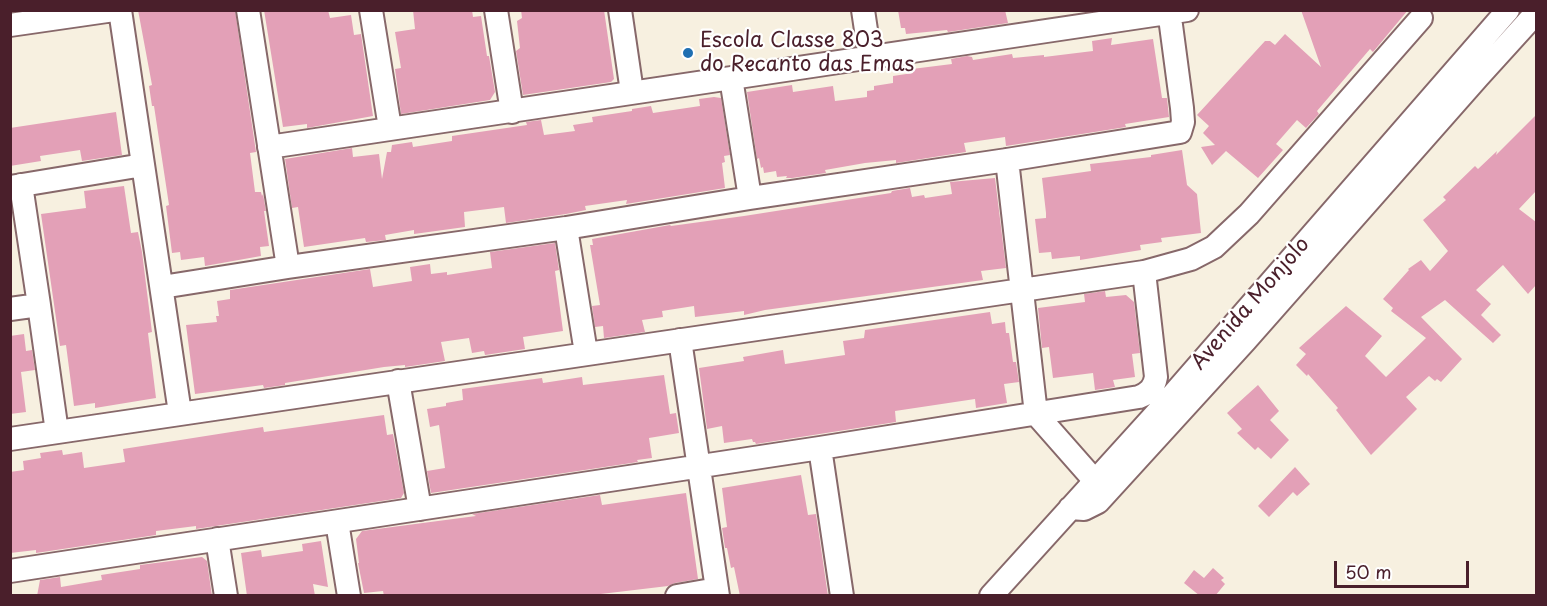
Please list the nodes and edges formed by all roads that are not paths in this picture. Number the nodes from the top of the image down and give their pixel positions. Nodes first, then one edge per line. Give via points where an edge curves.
1 (114, 10) edge
2 (120, 10) edge
3 (248, 10) edge
4 (371, 10) edge
5 (496, 10) edge
6 (620, 10) edge
7 (863, 10) edge
8 (1508, 10) edge
9 (1175, 11) edge
10 (1536, 13) edge
11 (45, 15) edge
12 (1421, 18) dead end
13 (10, 25) edge
14 (870, 57) junction
15 (731, 78) junction
16 (633, 92) junction
17 (512, 112) junction
18 (390, 129) junction
19 (269, 147) junction
20 (1007, 160) junction
21 (143, 165) junction
22 (16, 186) edge
23 (750, 198) junction
24 (566, 228) junction
25 (288, 267) junction
26 (1144, 272) junction
27 (162, 287) junction
28 (1022, 290) junction
29 (39, 304) junction
30 (10, 309) edge
31 (680, 340) junction
32 (586, 353) junction
33 (398, 381) junction
34 (180, 413) junction
35 (1036, 414) junction
36 (57, 432) junction
37 (10, 439) edge
38 (820, 448) junction
39 (698, 466) junction
40 (1095, 481) junction
41 (1070, 508) junction
42 (420, 509) junction
43 (337, 522) junction
44 (217, 539) junction
45 (10, 571) edge
46 (718, 592) edge
47 (226, 596) edge
48 (349, 596) edge
49 (677, 596) edge
50 (842, 596) edge
51 (991, 596) edge

1 - 11 street
2 - 21 street
3 - 19 street
4 - 18 street
5 - 17 street
6 - 16 street
7 - 14 street
8 - 40 street, Avenida Monjolo
9 - 14 street
9 - 20 street via 1183,122 1180,132
10 - 41 street via 1098,502 1084,509
11 - 13 street
12 - 26 street via 1249,214 1214,247 1191,259
14 - 15 street
15 - 16 street
15 - 23 street
16 - 17 street
17 - 18 street
18 - 19 street
19 - 25 street
20 - 23 street
20 - 28 street
21 - 22 street
21 - 27 street
22 - 29 street
23 - 24 street
24 - 25 street
24 - 32 street
25 - 27 street
26 - 28 street
26 - 35 street via 1156,377 1151,389 1139,398
27 - 34 street
28 - 31 street
28 - 35 street
29 - 30 street
29 - 36 street
31 - 32 street
31 - 39 street
32 - 33 street
33 - 34 street
33 - 42 street
34 - 36 street
35 - 38 street
35 - 40 street
36 - 37 street
38 - 39 street
38 - 50 street
39 - 42 street
39 - 46 street
40 - 41 street, Avenida Monjolo
41 - 51 street, Avenida Monjolo
42 - 43 street
43 - 44 street
43 - 48 street
44 - 45 street
44 - 47 street
46 - 49 street

